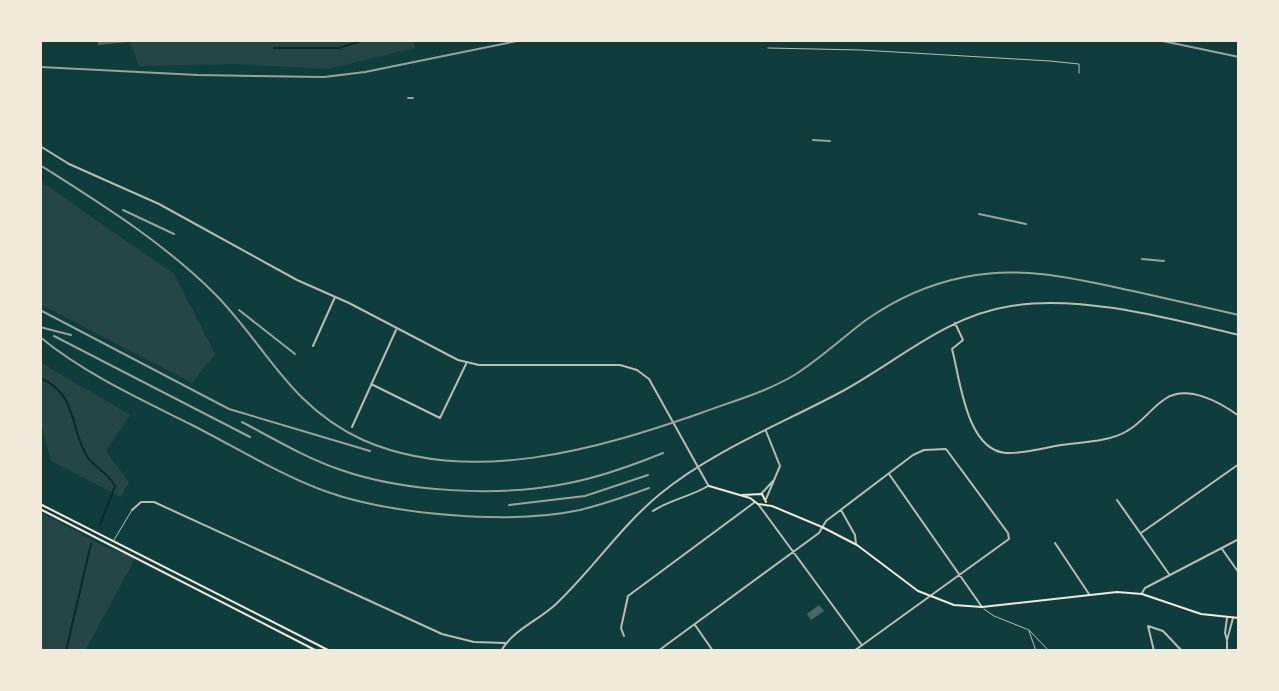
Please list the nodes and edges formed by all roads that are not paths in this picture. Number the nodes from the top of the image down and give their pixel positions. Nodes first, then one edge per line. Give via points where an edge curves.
1 (768, 48) dead end
2 (1079, 73) dead end
3 (40, 146) edge
4 (335, 297) junction
5 (954, 323) junction
6 (397, 328) junction
7 (1239, 335) edge
8 (313, 346) dead end
9 (466, 362) junction
10 (371, 384) junction
11 (1239, 416) edge
12 (352, 427) dead end
13 (766, 430) junction
14 (1239, 464) edge
15 (888, 473) junction
16 (774, 481) junction
17 (708, 484) junction
18 (760, 494) junction
19 (740, 495) junction
20 (1117, 500) dead end
21 (757, 502) junction
22 (765, 502) junction
23 (40, 504) edge
24 (40, 509) edge
25 (841, 509) junction
26 (132, 510) joint
27 (653, 511) dead end
28 (764, 512) junction
29 (822, 527) junction
30 (1141, 533) junction
31 (1239, 539) edge
32 (113, 541) junction
33 (1055, 543) dead end
34 (111, 545) junction
35 (857, 545) junction
36 (1222, 548) junction
37 (793, 552) junction
38 (1239, 573) edge
39 (961, 574) junction
40 (1169, 575) junction
41 (1089, 594) junction
42 (1142, 594) junction
43 (929, 596) junction
44 (982, 607) junction
45 (1227, 617) junction
46 (1233, 618) junction
47 (1239, 618) edge
48 (694, 624) junction
49 (1029, 630) junction
50 (624, 636) dead end
51 (1227, 640) junction
52 (506, 643) junction
53 (861, 646) junction
54 (317, 651) edge
55 (330, 651) edge
56 (501, 651) edge
57 (658, 651) edge
58 (713, 651) edge
59 (854, 651) edge
60 (1036, 651) edge
61 (1049, 651) edge
62 (1154, 651) edge
63 (1182, 651) edge
64 (1227, 651) edge
65 (1233, 651) edge

1 - 2 lane via 1050,61 1079,64
3 - 4 street
4 - 6 street
4 - 8 street
5 - 7 street via 1011,306 1055,303
5 - 11 street via 963,340 952,349 965,411 990,446 1004,453 1115,437 1165,399 1184,393 1219,403
5 - 13 street
6 - 9 street
6 - 10 street
9 - 10 street via 440,418
9 - 17 street via 637,370 649,379
10 - 12 street
13 - 16 street via 780,466
13 - 52 street via 663,491 558,603
14 - 30 street
15 - 25 street
15 - 39 street
15 - 39 street via 913,455 943,448 1009,535
16 - 18 street
16 - 22 street
17 - 19 main road
17 - 27 street
18 - 19 main road
18 - 21 main road
18 - 22 main road
19 - 21 main road
20 - 30 street
21 - 22 main road
21 - 28 street
21 - 50 street via 628,596
22 - 28 street
22 - 29 main road
23 - 32 main road
24 - 34 main road
25 - 29 street
25 - 35 street
26 - 32 lane
26 - 52 street via 141,502 154,502 442,634
28 - 37 street
29 - 35 main road
29 - 37 street
30 - 40 street
31 - 36 street
32 - 34 lane
32 - 55 main road
33 - 41 street
34 - 54 main road
35 - 43 main road
36 - 38 street
36 - 40 street
37 - 48 street
37 - 53 street
39 - 43 street
39 - 44 street
40 - 42 street
41 - 42 main road
41 - 44 main road
42 - 45 main road via 1182,609
43 - 44 main road
43 - 53 street
44 - 49 lane
45 - 46 main road
45 - 51 street
46 - 47 main road
46 - 51 street
48 - 57 street
48 - 58 street
49 - 60 lane
49 - 61 lane
51 - 64 street
52 - 56 street
53 - 59 street
62 - 63 street via 1148,626 1163,631
64 - 65 street

